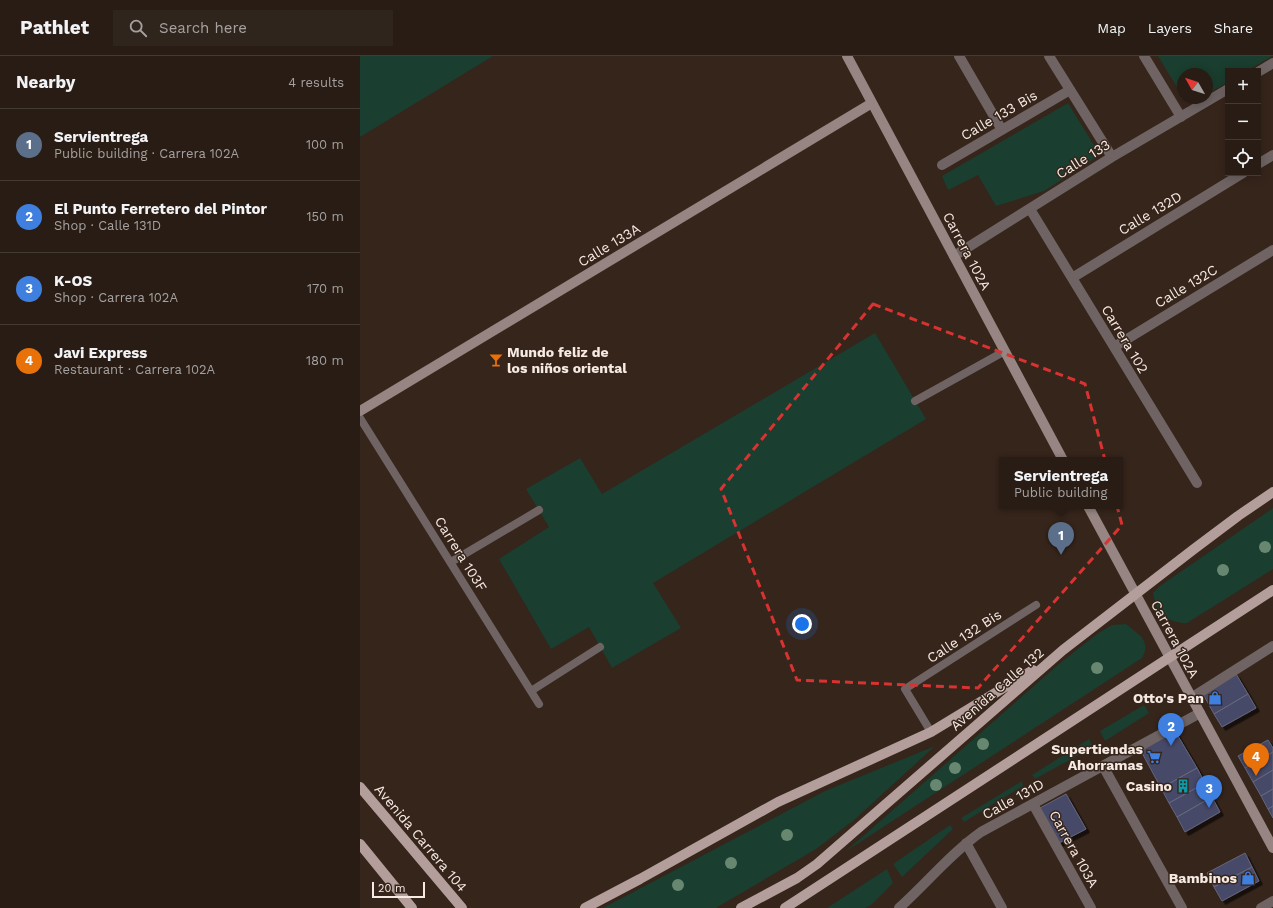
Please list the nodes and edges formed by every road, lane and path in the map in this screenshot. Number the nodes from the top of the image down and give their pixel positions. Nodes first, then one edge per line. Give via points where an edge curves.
1 (847, 56) edge
2 (959, 56) edge
3 (1050, 56) edge
4 (1144, 56) edge
5 (1273, 63) edge
6 (1261, 70) edge
7 (1070, 90) junction
8 (1225, 91) edge
9 (872, 103) junction
10 (1181, 117) junction
11 (1002, 130) junction
12 (1273, 154) edge
13 (1112, 157) junction
14 (1261, 162) edge
15 (942, 165) dead end
16 (1238, 176) edge
17 (1030, 209) junction
18 (1273, 250) edge
19 (954, 256) junction
20 (1072, 278) junction
21 (1114, 347) junction
22 (1005, 351) junction
23 (915, 401) dead end
24 (360, 411) edge
25 (360, 418) edge
26 (1061, 457) edge
27 (1197, 483) dead end
28 (1273, 492) edge
29 (1090, 509) edge
30 (539, 510) dead end
31 (451, 562) junction
32 (1273, 590) edge
33 (1135, 594) junction
34 (1036, 605) dead end
35 (1273, 646) edge
36 (600, 647) dead end
37 (1063, 650) junction
38 (1169, 657) junction
39 (531, 690) junction
40 (1192, 698) junction
41 (539, 704) dead end
42 (1200, 713) junction
43 (931, 732) junction
44 (1103, 766) junction
45 (360, 787) edge
46 (1033, 804) junction
47 (966, 843) junction
48 (360, 844) edge
49 (1273, 848) edge
50 (1273, 901) edge
51 (460, 906) edge
52 (904, 906) edge
53 (412, 908) edge
54 (472, 908) edge
55 (585, 908) edge
56 (741, 908) edge
57 (786, 908) edge
58 (1002, 908) edge
59 (1091, 908) edge
60 (1182, 908) edge
61 (1261, 908) edge

1 - 9 street, Carrera 102A
2 - 11 street
3 - 7 street
4 - 10 street
5 - 6 street
7 - 11 street, Calle 133 Bis
7 - 13 street
8 - 10 street, Calle 133
9 - 19 street, Carrera 102A
9 - 24 street, Calle 133A
10 - 13 street, Calle 133
11 - 15 street, Calle 133 Bis
12 - 14 street
13 - 17 street, Calle 133
16 - 20 street, Calle 132D
17 - 19 street, Calle 133
17 - 20 street, Carrera 102
18 - 21 street, Calle 132C
19 - 22 street, Carrera 102A
20 - 21 street, Carrera 102
21 - 27 street, Carrera 102
22 - 23 lane
22 - 26 street, Carrera 102A
25 - 31 lane, Carrera 103F
28 - 33 main road, Avenida Calle 132
29 - 33 street, Carrera 102A
30 - 31 lane
31 - 39 lane, Carrera 103F
32 - 38 main road
33 - 37 main road, Avenida Calle 132
33 - 38 street, Carrera 102A
34 - 43 lane, Calle 132 Bis via 905,689
35 - 40 street
36 - 39 lane
37 - 43 main road
37 - 56 main road, Avenida Calle 132 via 822,860 796,878
38 - 40 street, Carrera 102A
38 - 57 main road
39 - 41 lane, Carrera 103F
40 - 42 street, Carrera 102A
42 - 44 street, Calle 131D
42 - 49 street, Carrera 102A
43 - 55 main road via 778,802
44 - 46 street, Calle 131D
44 - 60 street
45 - 51 main road, Avenida Carrera 104
46 - 47 street, Calle 131D
46 - 59 street, Carrera 103A
47 - 52 street, Calle 131D via 947,859
47 - 58 street
48 - 53 main road
50 - 61 street
51 - 54 main road

